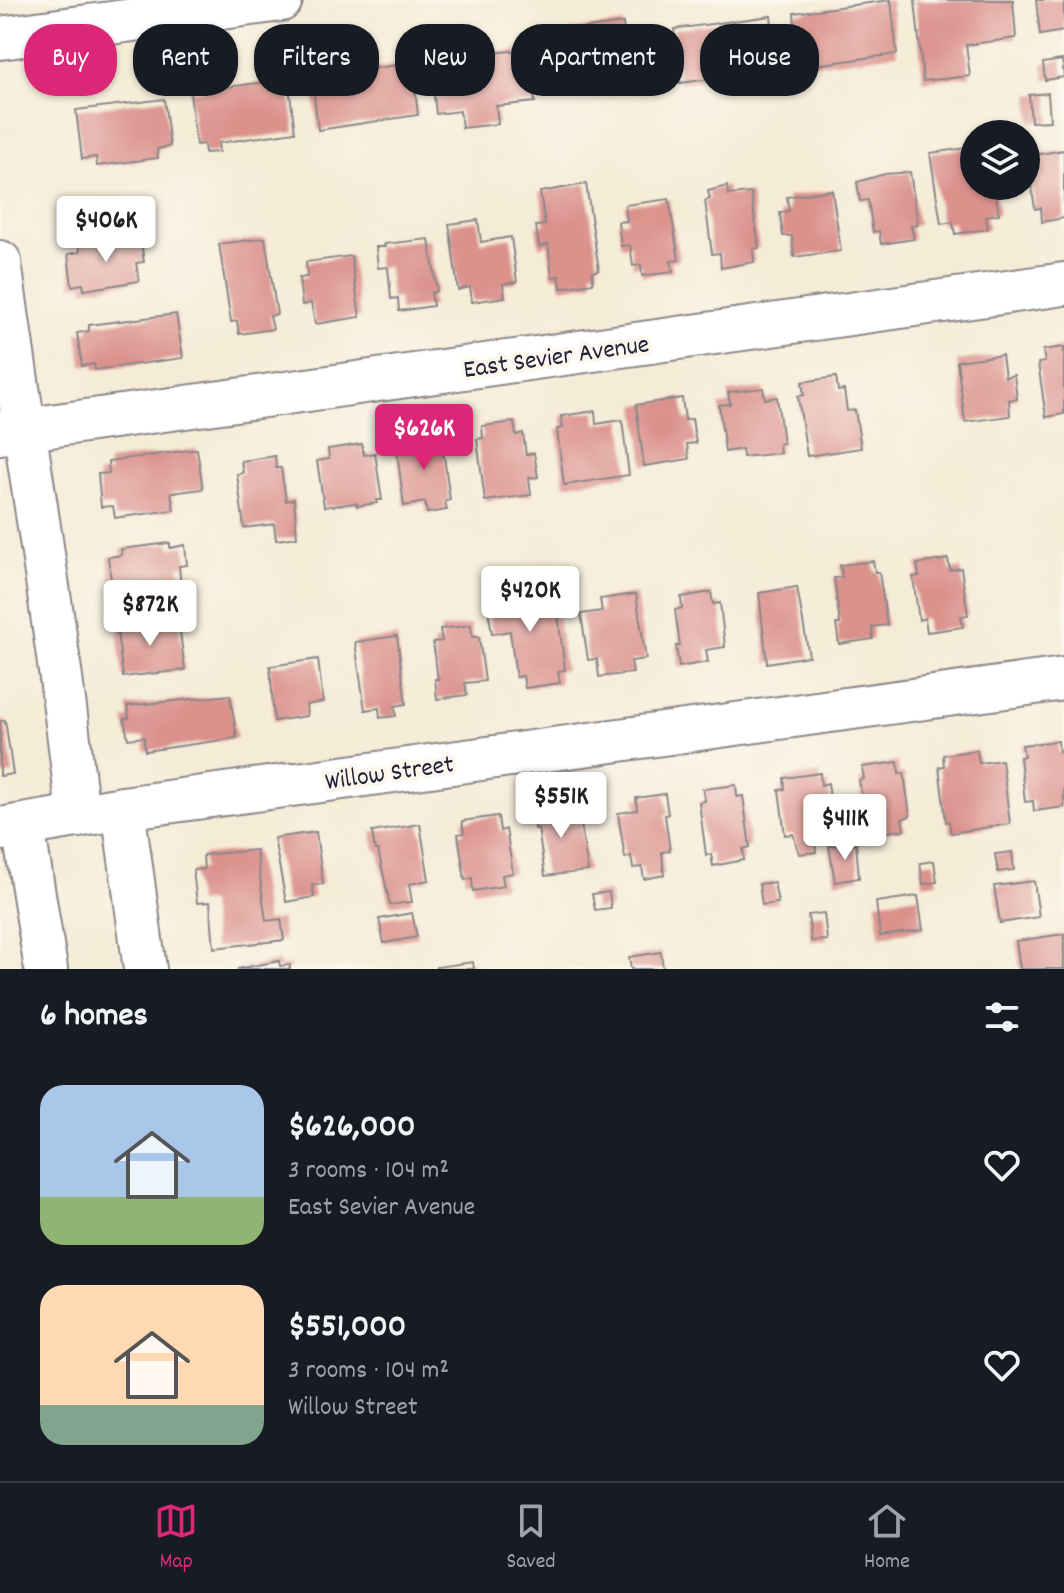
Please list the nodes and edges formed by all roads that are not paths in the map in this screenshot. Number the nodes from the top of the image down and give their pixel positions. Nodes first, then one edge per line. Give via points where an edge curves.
1 (281, 0) edge
2 (0, 38) edge
3 (0, 262) edge
4 (1064, 284) edge
5 (11, 432) edge
6 (1064, 679) edge
7 (123, 808) junction
8 (78, 816) junction
9 (12, 827) edge
10 (46, 969) edge
11 (145, 969) edge

1 - 2 street
3 - 5 street
4 - 5 street, East Sevier Avenue
5 - 8 street via 67,713
6 - 7 street, Willow Street
7 - 8 street, Willow Street
7 - 11 street
8 - 9 street, Willow Street
9 - 10 street

